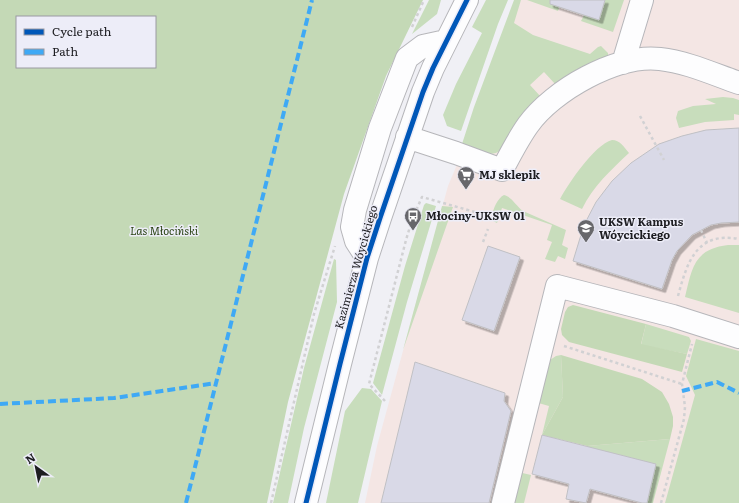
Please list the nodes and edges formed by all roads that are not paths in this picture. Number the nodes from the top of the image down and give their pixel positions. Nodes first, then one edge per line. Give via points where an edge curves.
1 (467, 0) edge
2 (642, 0) edge
3 (446, 41) junction
4 (623, 63) junction
5 (739, 83) edge
6 (407, 138) junction
7 (368, 258) junction
8 (739, 337) edge
9 (306, 503) edge
10 (503, 503) edge

1 - 3 street, Kazimierza Wóycickiego
2 - 4 street
3 - 6 street, Kazimierza Wóycickiego via 432,68
3 - 7 street via 423,46 407,58 380,128 352,227 356,242
4 - 5 street via 659,59 696,68
4 - 6 street via 586,78 549,102 528,124 502,170
6 - 7 street, Kazimierza Wóycickiego
7 - 9 street, Kazimierza Wóycickiego
8 - 10 street via 673,316 557,286

